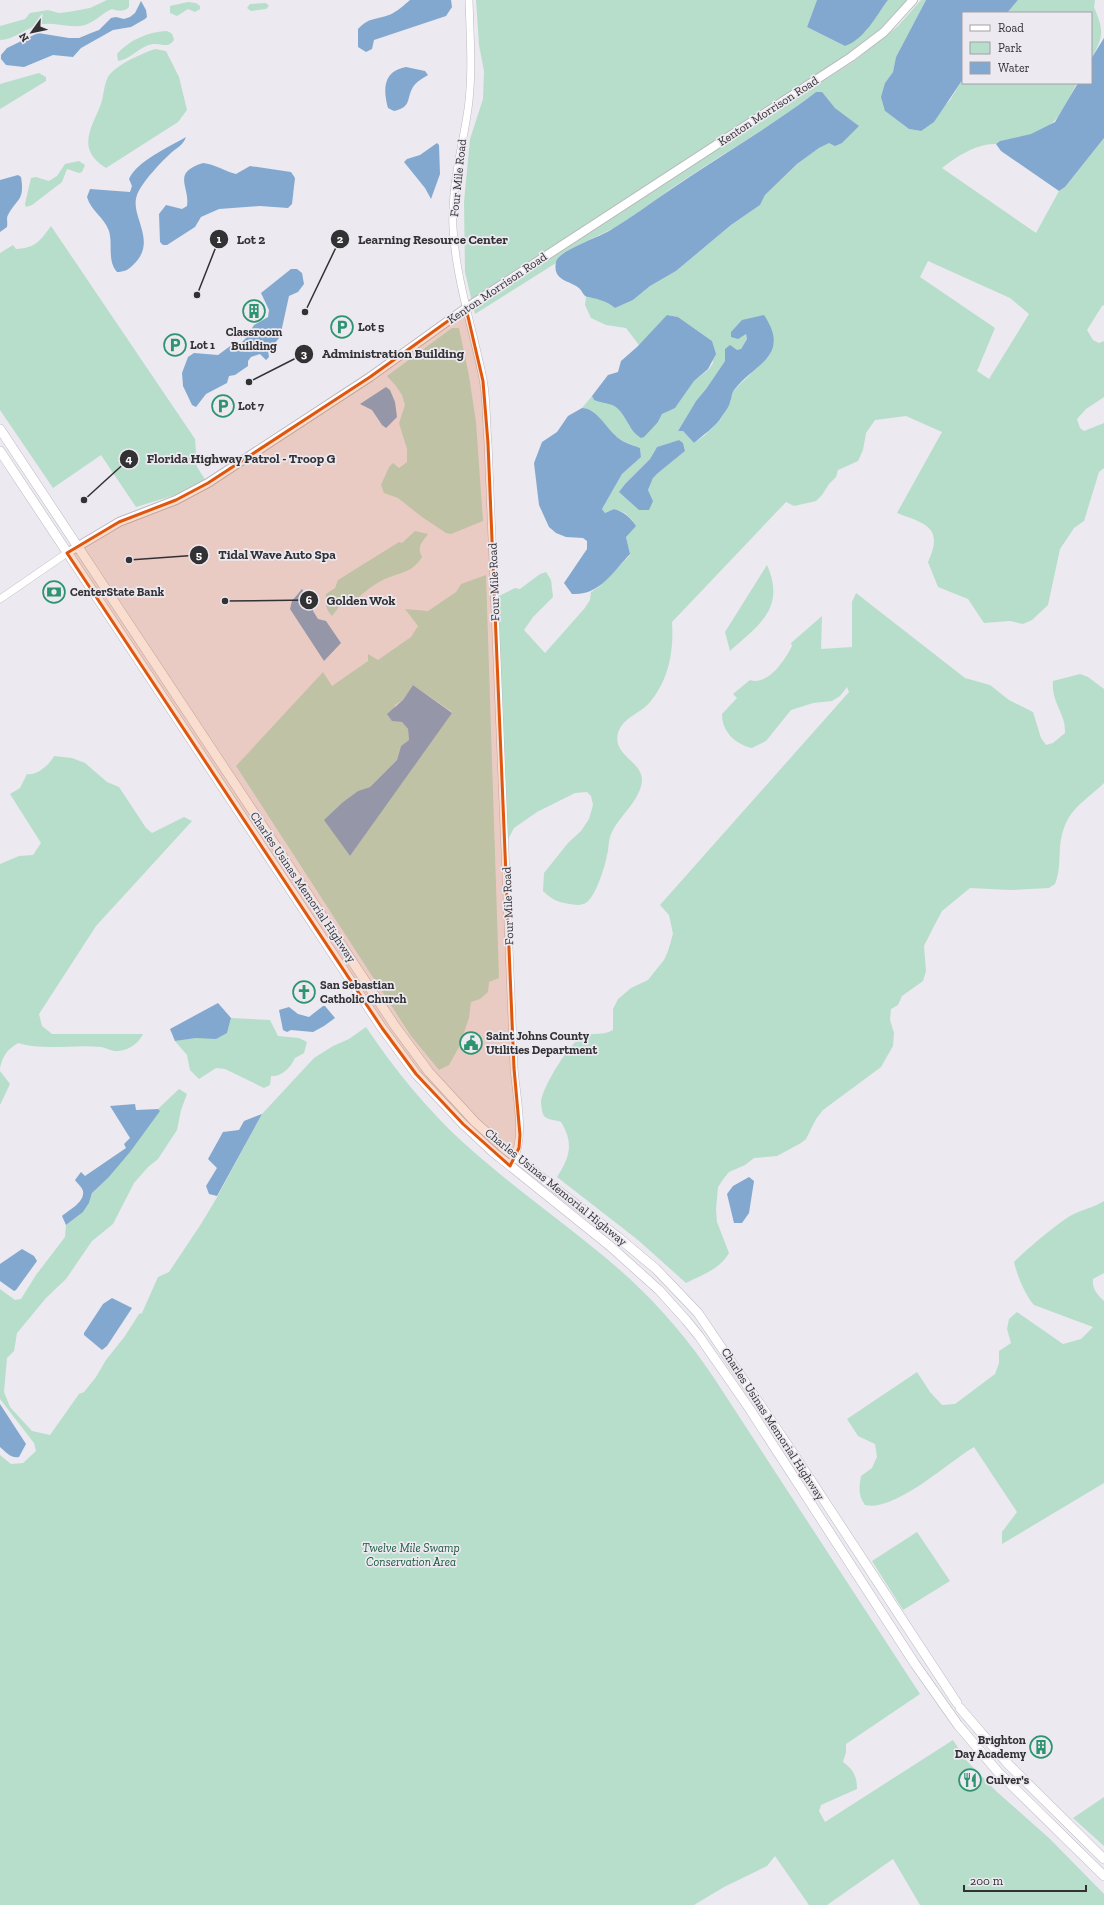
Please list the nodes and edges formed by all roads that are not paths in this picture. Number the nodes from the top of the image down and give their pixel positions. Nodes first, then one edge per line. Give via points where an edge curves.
1 (469, 0) edge
2 (913, 0) edge
3 (466, 308) junction
4 (0, 429) edge
5 (0, 435) edge
6 (0, 451) edge
7 (48, 500) junction
8 (78, 546) junction
9 (67, 553) junction
10 (0, 598) edge
11 (374, 1016) junction
12 (420, 1061) junction
13 (515, 1157) junction
14 (510, 1166) junction
15 (1104, 1859) edge
16 (1104, 1876) edge

1 - 3 main road, Four Mile Road via 471,59 468,108 457,161 453,226 458,271
2 - 3 main road, Kenton Morrison Road via 884,32 851,57
3 - 8 main road, Kenton Morrison Road via 370,378 208,483 176,500 119,522
3 - 13 main road, Four Mile Road via 483,381 488,443 514,1068 520,1135
4 - 7 highway, Charles Usinas Memorial Highway
5 - 7 highway via 32,484
6 - 9 highway, Charles Usinas Memorial Highway
7 - 8 highway, Charles Usinas Memorial Highway
8 - 9 main road, Kenton Morrison Road
8 - 12 highway, Charles Usinas Memorial Highway
9 - 10 main road
9 - 11 highway, Charles Usinas Memorial Highway
11 - 12 highway via 383,1015 388,1019
11 - 14 highway, Charles Usinas Memorial Highway via 426,1085 463,1124
12 - 13 highway, Charles Usinas Memorial Highway via 475,1122
13 - 14 main road, Four Mile Road
13 - 15 highway, Charles Usinas Memorial Highway via 656,1269 698,1314 792,1450 958,1706 1008,1764
14 - 16 highway, Charles Usinas Memorial Highway via 645,1276 699,1336 749,1408 915,1664 958,1724 998,1772

